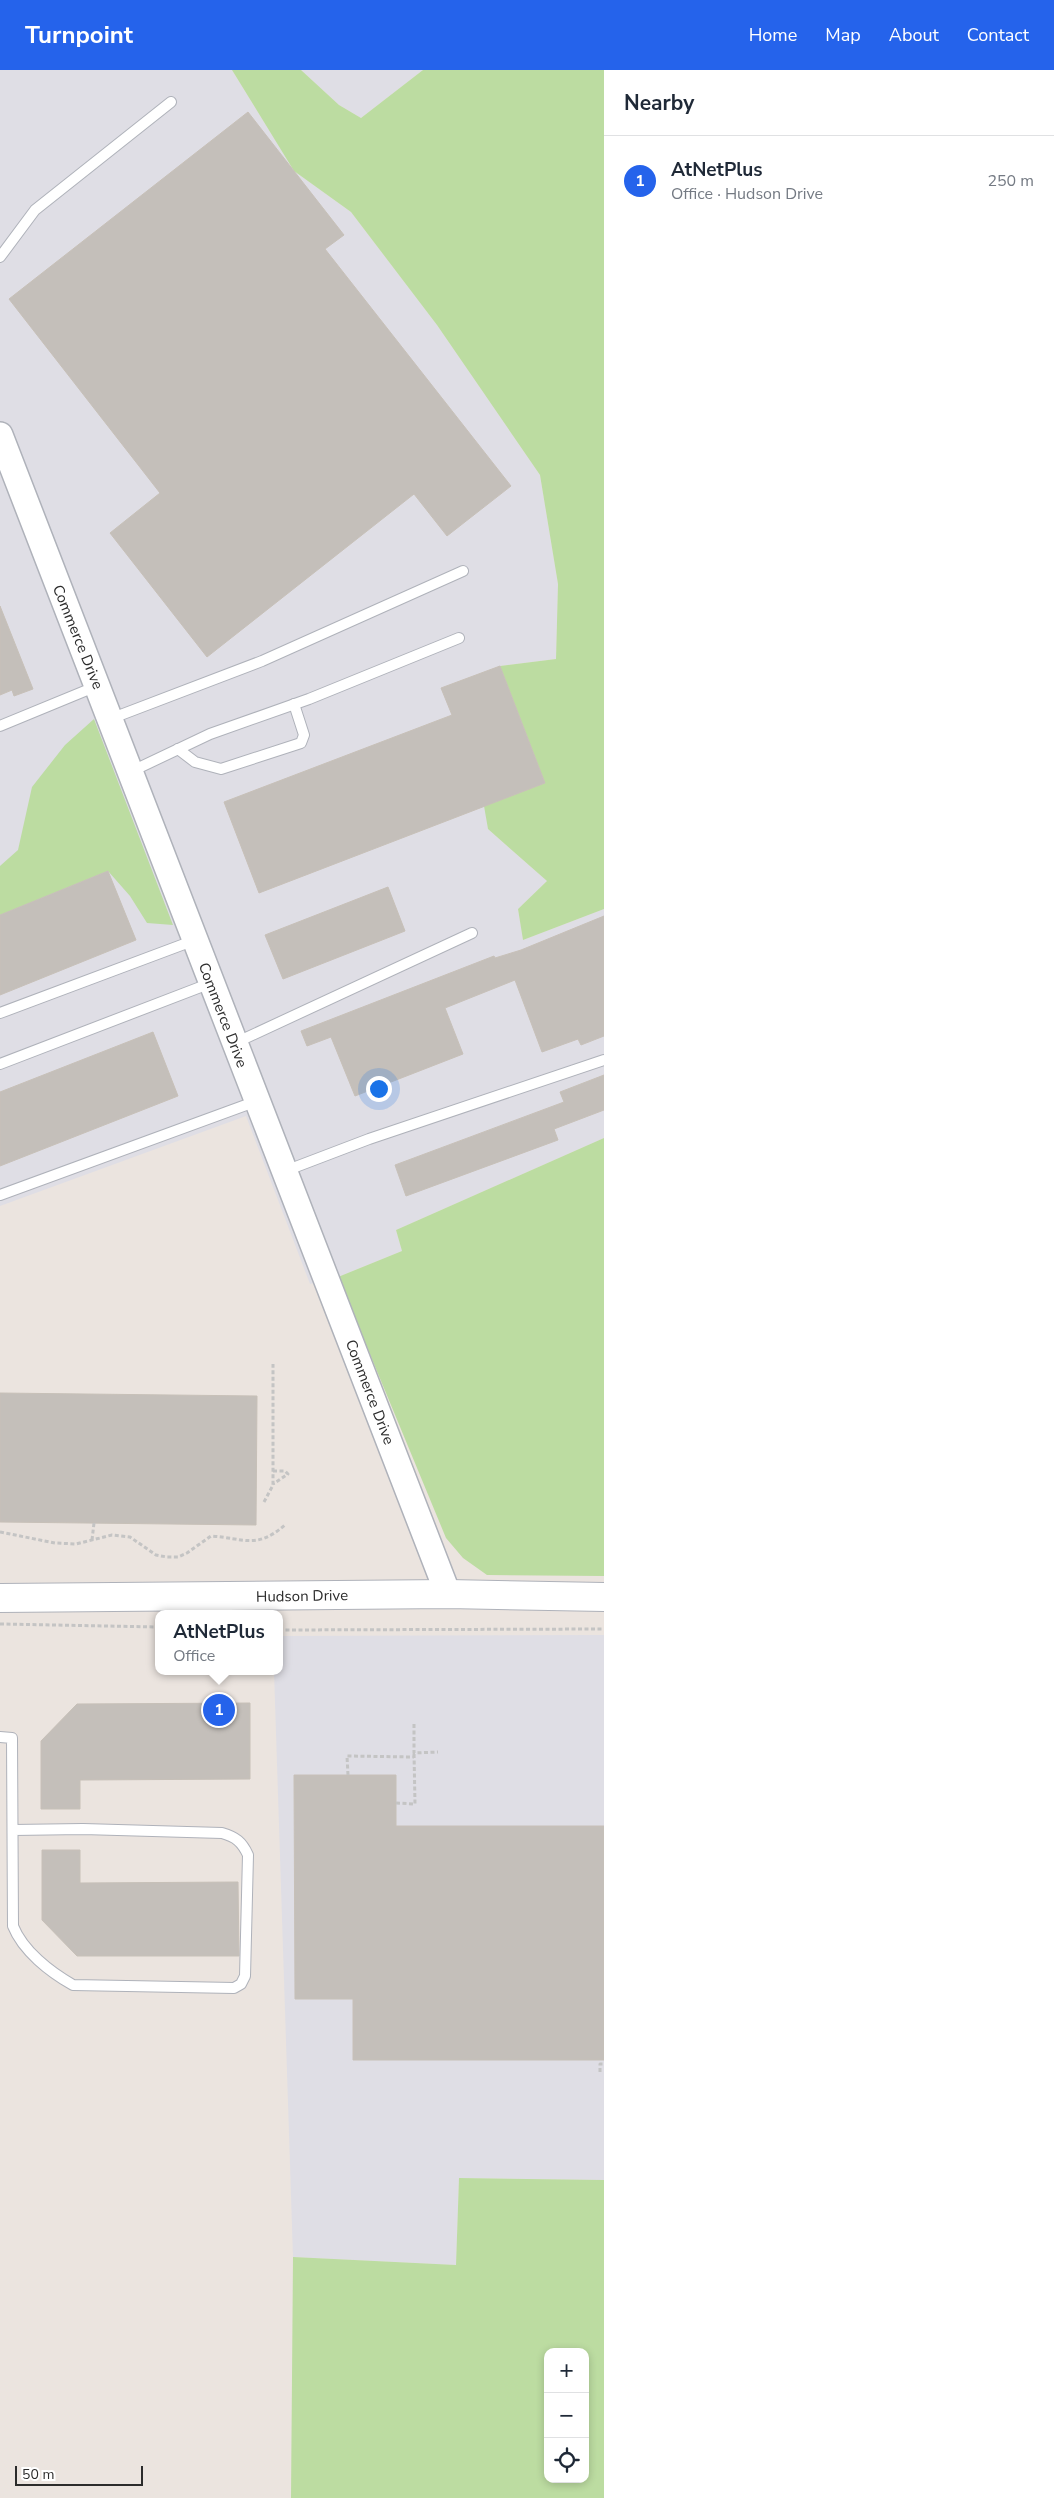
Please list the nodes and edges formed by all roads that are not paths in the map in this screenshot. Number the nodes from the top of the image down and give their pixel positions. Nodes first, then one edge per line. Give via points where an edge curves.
1 (171, 102) dead end
2 (0, 257) edge
3 (1, 442) edge
4 (463, 571) dead end
5 (459, 638) dead end
6 (98, 686) junction
7 (294, 704) junction
8 (110, 719) junction
9 (0, 726) edge
10 (178, 749) junction
11 (130, 772) junction
12 (472, 933) dead end
13 (195, 940) junction
14 (211, 983) junction
15 (0, 1014) edge
16 (234, 1043) junction
17 (604, 1060) edge
18 (0, 1064) edge
19 (257, 1101) junction
20 (284, 1171) junction
21 (0, 1196) edge
22 (448, 1594) junction
23 (604, 1597) edge
24 (0, 1598) edge
25 (0, 1737) edge
26 (13, 1830) junction

1 - 2 lane via 35,210
3 - 6 street, Commerce Drive
4 - 8 lane via 262,661
5 - 7 lane
6 - 8 street, Commerce Drive
6 - 9 lane
7 - 10 lane
7 - 10 lane via 304,735 301,743 221,769 195,762
8 - 11 street, Commerce Drive
10 - 11 lane
11 - 13 street, Commerce Drive
12 - 16 lane
13 - 14 street, Commerce Drive
13 - 15 lane
14 - 16 street, Commerce Drive
14 - 18 lane
16 - 19 street, Commerce Drive
17 - 20 lane
19 - 20 street, Commerce Drive
19 - 21 lane
20 - 22 street, Commerce Drive
22 - 23 main road, Hudson Drive
22 - 24 main road, Hudson Drive
25 - 26 lane via 12,1738
26 - 26 lane via 13,1926 26,1947 59,1977 73,1985 88,1987 234,1988 241,1984 247,1954 248,1855 234,1836 93,1829

